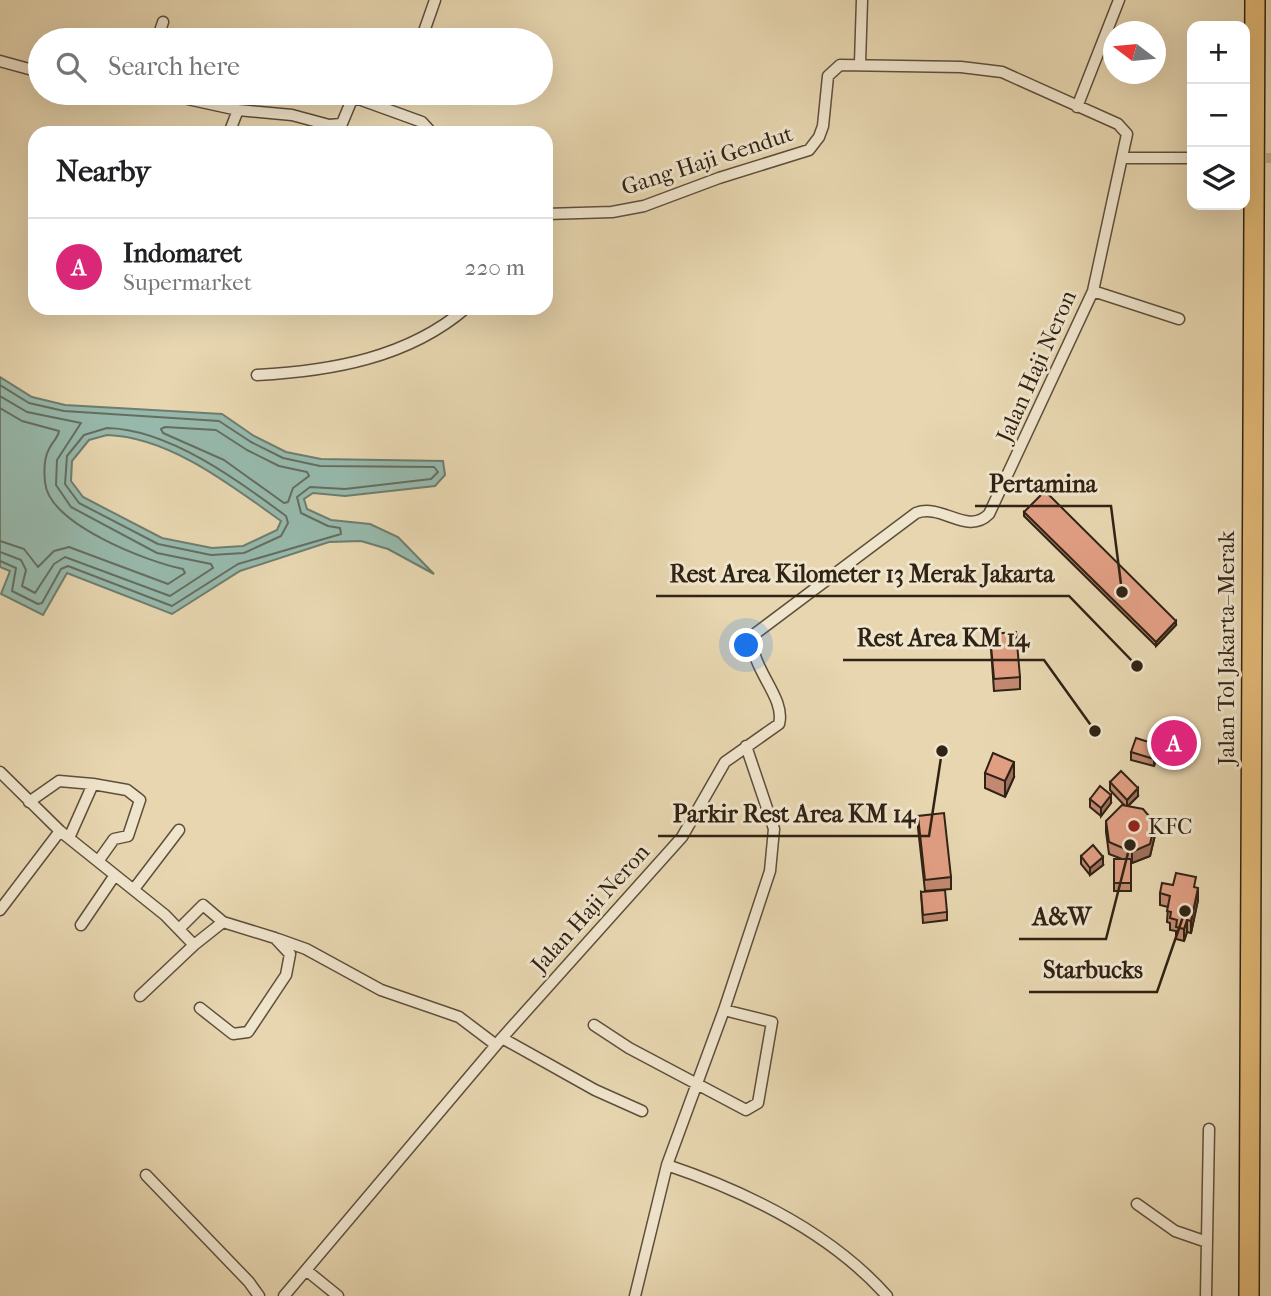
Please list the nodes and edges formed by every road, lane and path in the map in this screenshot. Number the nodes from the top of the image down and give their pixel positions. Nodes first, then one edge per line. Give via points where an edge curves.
1 (435, 0) edge
2 (862, 0) edge
3 (1119, 0) edge
4 (1255, 0) edge
5 (163, 23) dead end
6 (161, 28) edge
7 (425, 28) edge
8 (0, 61) edge
9 (860, 63) junction
10 (28, 69) edge
11 (216, 105) edge
12 (348, 105) edge
13 (389, 105) edge
14 (1077, 107) junction
15 (239, 110) junction
16 (232, 126) edge
17 (332, 126) edge
18 (341, 126) edge
19 (426, 126) edge
20 (1124, 156) junction
21 (1187, 158) edge
22 (553, 214) edge
23 (1093, 290) junction
24 (455, 315) edge
25 (1179, 319) dead end
26 (257, 375) dead end
27 (746, 747) junction
28 (0, 772) edge
29 (93, 784) junction
30 (29, 802) junction
31 (179, 830) dead end
32 (65, 835) junction
33 (99, 860) junction
34 (115, 875) junction
35 (134, 889) junction
36 (0, 910) edge
37 (223, 922) junction
38 (81, 925) dead end
39 (179, 929) junction
40 (275, 938) junction
41 (194, 945) junction
42 (140, 996) dead end
43 (200, 1008) dead end
44 (724, 1010) junction
45 (594, 1025) dead end
46 (499, 1042) junction
47 (697, 1085) junction
48 (642, 1111) dead end
49 (1209, 1129) dead end
50 (667, 1165) junction
51 (146, 1175) dead end
52 (1137, 1204) dead end
53 (1207, 1242) junction
54 (306, 1270) junction
55 (258, 1296) edge
56 (284, 1296) edge
57 (338, 1296) edge
58 (635, 1296) edge
59 (887, 1296) edge
60 (1206, 1296) edge
61 (1249, 1296) edge

1 - 7 street
2 - 9 street
3 - 14 street
4 - 61 highway, Jalan Tol Jakarta–Merak
5 - 6 street
8 - 10 street
9 - 14 street, Jalan Haji Neron via 1002,72
9 - 22 street, Gang Haji Gendut via 840,65 828,76 823,126 808,150 644,206
11 - 15 street
12 - 18 street
13 - 19 street
14 - 20 street, Jalan Haji Neron via 1123,128
15 - 16 street
15 - 17 street via 292,114
20 - 21 street
20 - 23 street, Jalan Haji Neron
23 - 25 street
23 - 27 street, Jalan Haji Neron via 989,514 972,523 932,511 916,513 754,637 753,647 780,718 775,729
24 - 26 street via 363,362 320,372
27 - 44 street via 769,809 773,853
27 - 46 street, Jalan Haji Neron via 718,771 682,837
28 - 30 street
29 - 30 street via 59,781
29 - 32 street
29 - 33 street via 127,790 140,800 128,836 114,839
30 - 32 street
31 - 35 street
32 - 33 street
32 - 36 street
33 - 34 street
34 - 35 street
34 - 38 street
35 - 39 street
37 - 39 street via 203,905
37 - 40 street
37 - 41 street
39 - 41 street
40 - 43 street via 290,954 290,965 248,1032 233,1034
40 - 46 street via 306,949 380,990 459,1017
41 - 42 street
44 - 47 street
44 - 47 street via 772,1022 758,1103 746,1110
45 - 47 street
46 - 48 street
46 - 54 street, Jalan Haji Neron
47 - 50 street
49 - 53 street
50 - 58 street
50 - 59 street via 761,1202 850,1261
51 - 55 street
52 - 53 street via 1175,1231
53 - 60 street
54 - 56 street, Jalan Haji Neron
54 - 57 street

